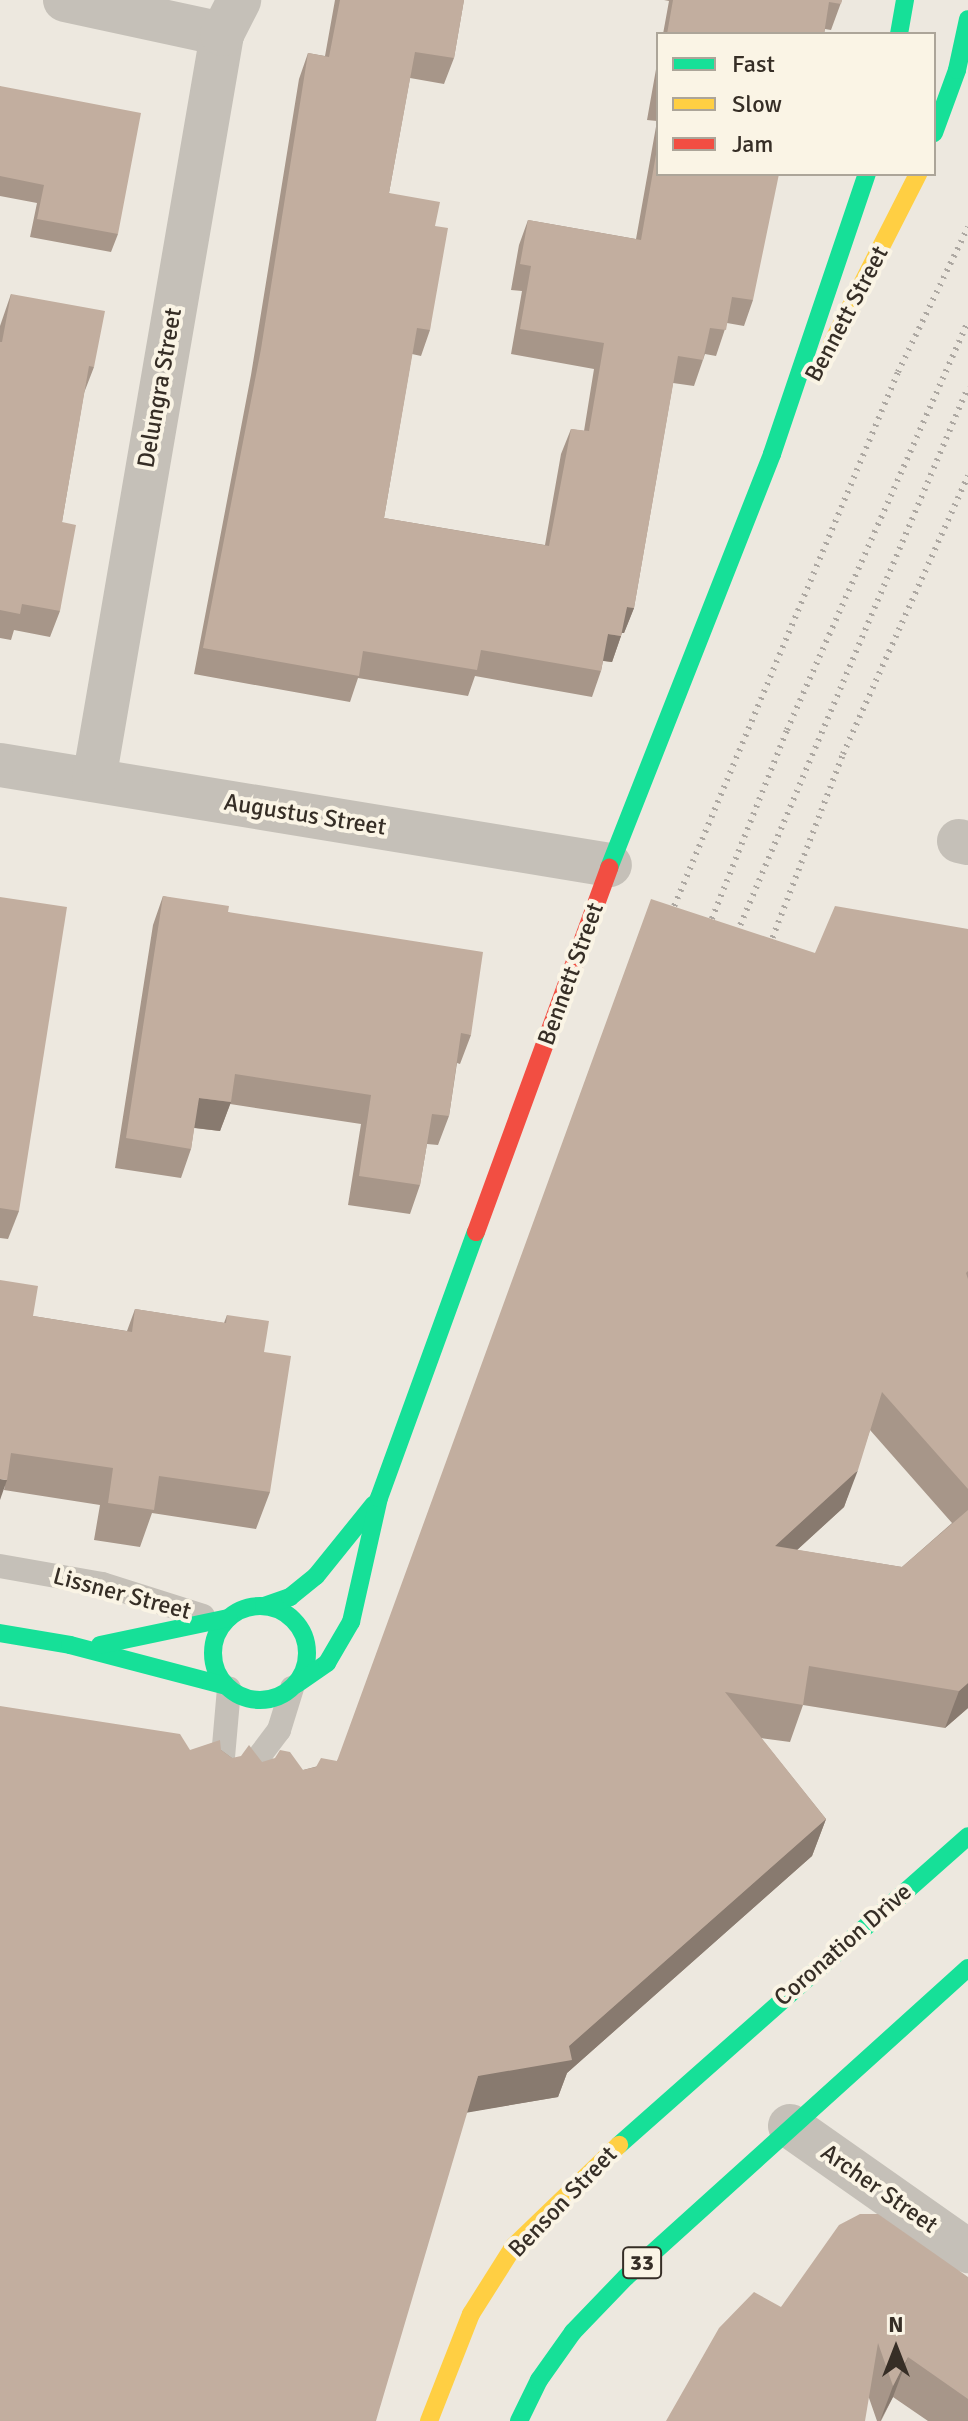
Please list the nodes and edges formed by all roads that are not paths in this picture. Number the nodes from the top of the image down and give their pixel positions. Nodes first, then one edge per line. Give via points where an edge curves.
1 (65, 0) edge
2 (905, 0) edge
3 (231, 17) edge
4 (968, 19) edge
5 (899, 32) edge
6 (936, 126) edge
7 (866, 176) edge
8 (917, 176) edge
9 (772, 454) junction
10 (0, 765) edge
11 (94, 780) junction
12 (610, 865) junction
13 (379, 1498) junction
14 (0, 1566) edge
15 (246, 1611) junction
16 (0, 1633) edge
17 (70, 1645) junction
18 (294, 1686) junction
19 (227, 1687) junction
20 (226, 1722) junction
21 (279, 1730) junction
22 (289, 1759) edge
23 (197, 1761) edge
24 (221, 1780) edge
25 (252, 1784) edge
26 (968, 1836) edge
27 (968, 1968) edge
28 (718, 2055) joint
29 (790, 2126) junction
30 (968, 2251) edge
31 (429, 2421) edge
32 (519, 2421) edge

1 - 3 street
2 - 5 main road
3 - 11 street, Delungra Street
4 - 6 main road
7 - 9 main road, Bennett Street
8 - 9 main road, Bennett Street
9 - 12 main road, Bennett Street
10 - 11 street, Augustus Street
11 - 12 street, Augustus Street
12 - 13 main road, Bennett Street
13 - 15 main road, Bennett Street via 316,1576 290,1597
13 - 18 main road, Bennett Street via 351,1622 327,1663
14 - 15 lane, Lissner Street via 102,1584 195,1615
15 - 17 main road, Lissner Street via 143,1640
15 - 18 main road via 291,1617 305,1636 307,1661
15 - 19 main road via 218,1632 212,1656
16 - 17 main road, Lissner Street
17 - 19 main road, Lissner Street
18 - 19 main road via 263,1701
18 - 21 lane
19 - 20 lane
20 - 23 lane
20 - 24 lane
21 - 22 lane
21 - 25 lane via 261,1754
26 - 28 main road, Coronation Drive
27 - 29 main road, 33
28 - 31 main road, Benson Street via 514,2246 471,2314
29 - 30 street, Archer Street
29 - 32 main road, 33 via 573,2332 539,2380

